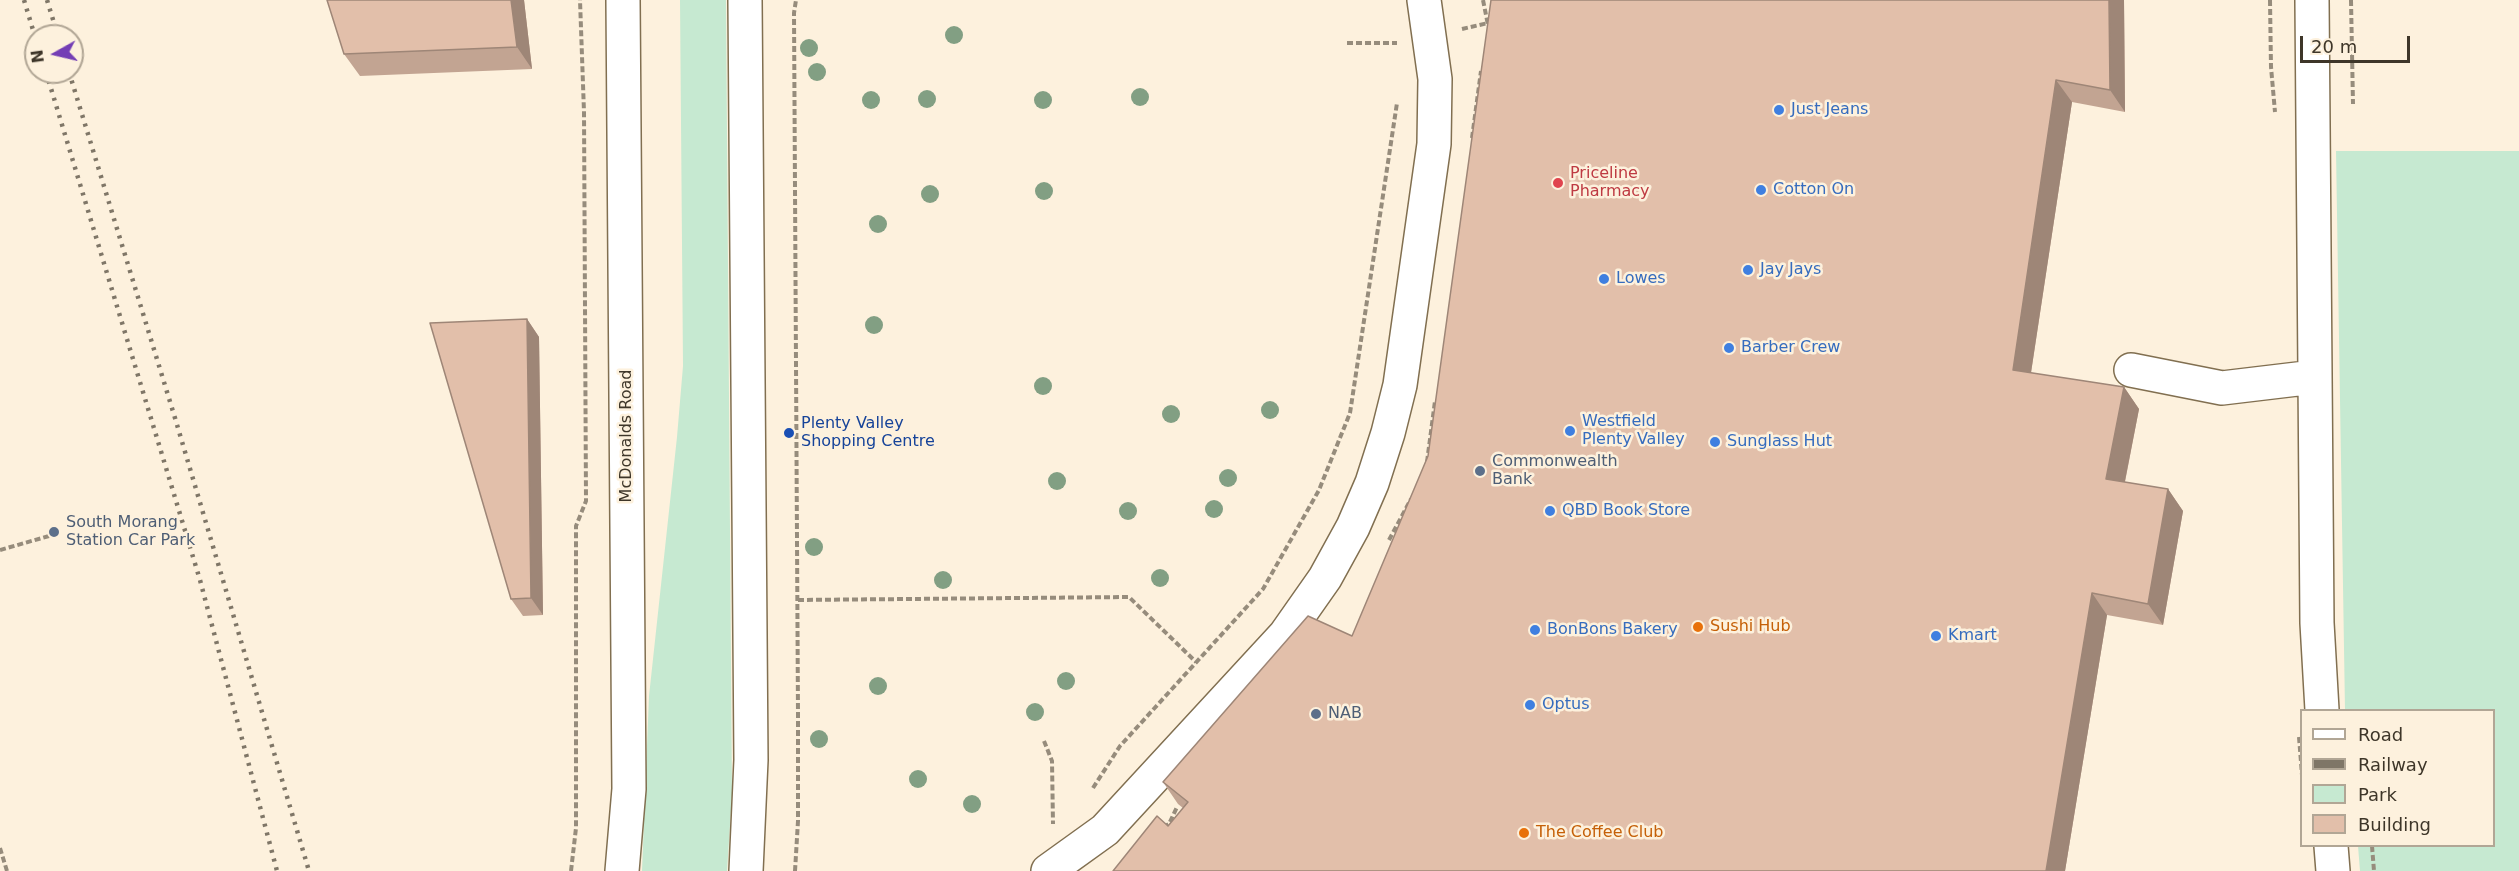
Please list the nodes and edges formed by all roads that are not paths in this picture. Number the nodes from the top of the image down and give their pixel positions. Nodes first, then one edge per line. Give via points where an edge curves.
1 (623, 0) edge
2 (1424, 0) edge
3 (2312, 0) edge
4 (746, 2) edge
5 (2131, 370) dead end
6 (2314, 377) junction
7 (2322, 709) edge
8 (2331, 847) edge
9 (1059, 864) edge
10 (622, 871) edge
11 (746, 871) edge
12 (2333, 871) edge

1 - 10 main road, McDonalds Road via 629,789
2 - 9 main road via 1435,79 1434,144 1400,385 1372,483 1325,578 1285,635 1105,830
3 - 6 main road
4 - 11 main road via 751,760
5 - 6 main road via 2222,388
6 - 7 main road
8 - 12 main road

